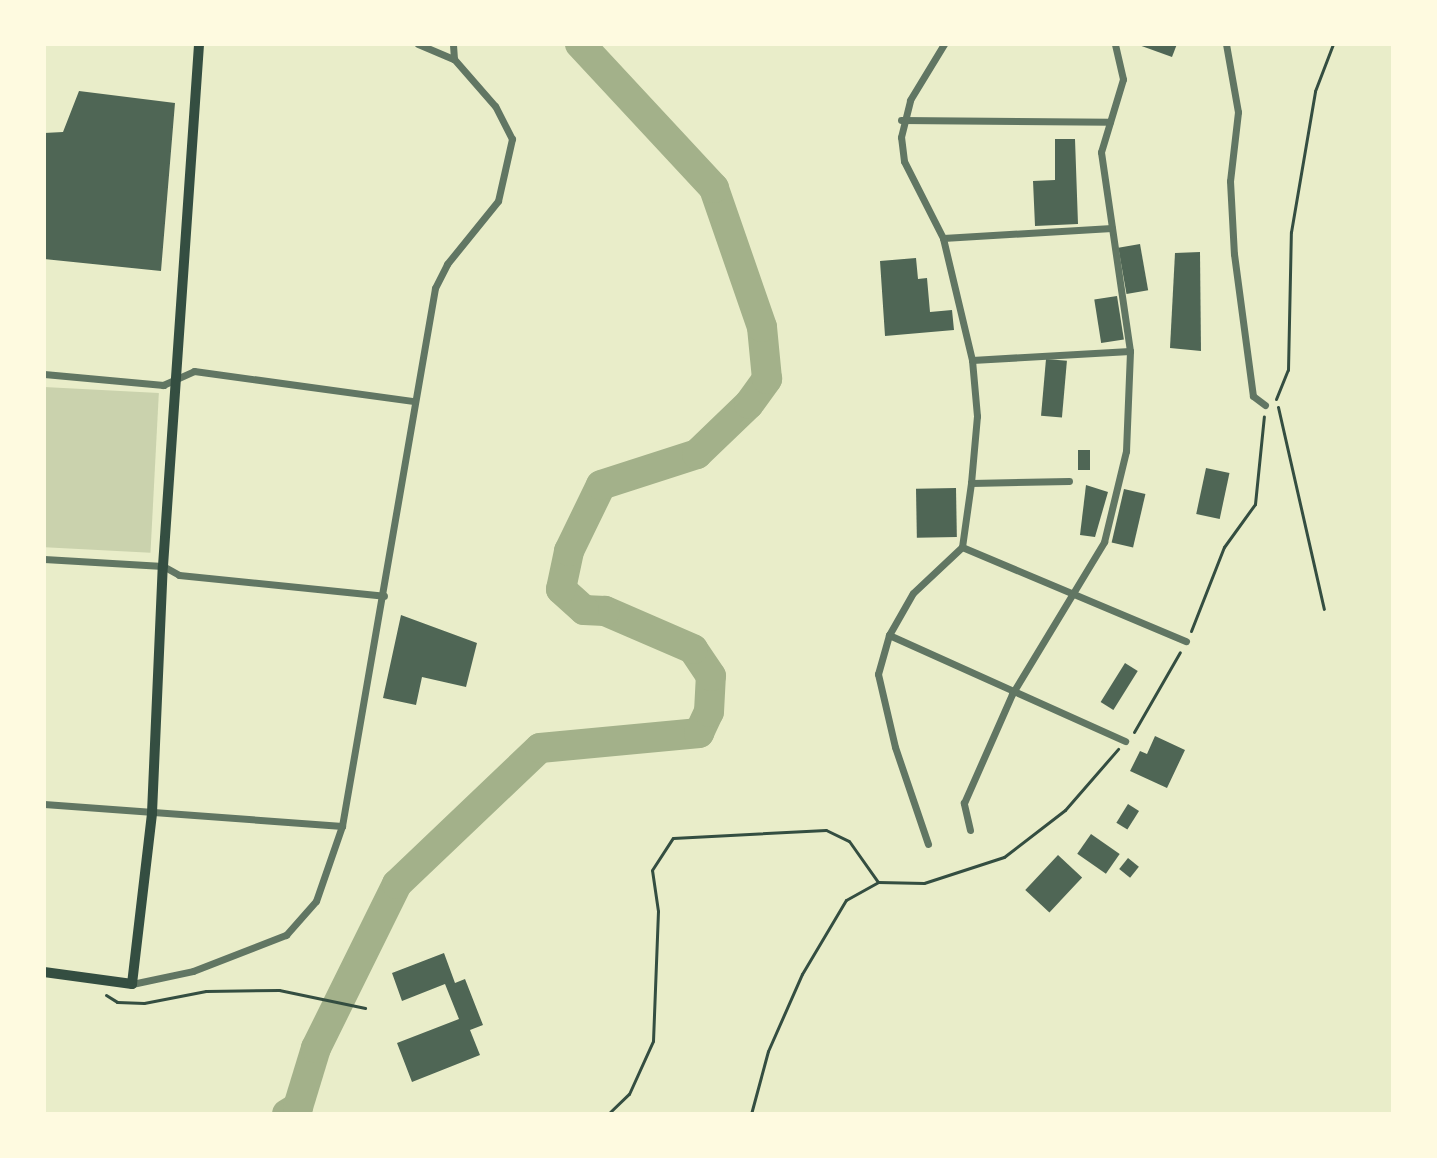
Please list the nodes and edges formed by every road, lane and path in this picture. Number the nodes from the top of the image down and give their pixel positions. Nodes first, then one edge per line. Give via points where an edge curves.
1 (199, 44) edge
2 (418, 44) edge
3 (453, 44) edge
4 (944, 44) edge
5 (1115, 44) edge
6 (1226, 44) edge
7 (1333, 44) edge
8 (454, 59) junction
9 (901, 120) junction
10 (1110, 122) junction
11 (1112, 228) junction
12 (943, 238) junction
13 (1130, 351) junction
14 (972, 360) junction
15 (44, 374) edge
16 (175, 380) junction
17 (1276, 399) junction
18 (412, 401) junction
19 (1265, 405) junction
20 (1069, 481) dead end
21 (971, 483) junction
22 (962, 547) junction
23 (44, 559) edge
24 (163, 566) junction
25 (1072, 592) junction
26 (384, 596) junction
27 (1324, 609) dead end
28 (889, 635) junction
29 (1186, 641) junction
30 (1012, 694) junction
31 (1125, 741) junction
32 (44, 804) edge
33 (152, 813) junction
34 (342, 826) junction
35 (970, 830) dead end
36 (928, 844) dead end
37 (878, 882) junction
38 (44, 972) edge
39 (98, 979) junction
40 (132, 984) junction
41 (365, 1008) dead end
42 (608, 1114) edge
43 (751, 1114) edge

1 - 16 main road
2 - 8 street
3 - 8 street
4 - 9 street
5 - 10 street via 1123,79
6 - 19 street via 1238,112 1230,181 1234,254 1253,396
7 - 17 path via 1315,91 1291,232 1288,370
8 - 18 street via 495,106 512,139 498,201 447,264 435,288
9 - 10 street
9 - 12 street via 904,161
10 - 11 street via 1101,152
11 - 12 street
11 - 13 street
12 - 14 street
13 - 14 street
13 - 25 street via 1126,451 1104,542
14 - 21 street via 977,416
15 - 16 street via 163,385
16 - 18 street via 194,371
16 - 24 main road
17 - 19 path
17 - 27 path
18 - 26 street
19 - 29 path via 1255,504 1224,547
20 - 21 street
21 - 22 street
22 - 25 street
22 - 28 street via 913,593
23 - 24 street
24 - 26 street via 179,575
24 - 33 main road
25 - 29 street
25 - 30 street
26 - 34 street
28 - 30 street
28 - 36 street via 878,674
29 - 31 path via 1160,692
30 - 31 street
30 - 35 street via 964,803
31 - 37 path via 1065,810 1004,857 924,883
32 - 33 street
33 - 34 street
33 - 40 main road
34 - 40 street via 316,901 286,935 193,971
37 - 42 path via 849,841 826,830 673,838 652,870 658,911 653,1041 629,1094
37 - 43 path via 846,900 802,974 768,1051
38 - 39 main road
39 - 40 main road
39 - 41 path via 117,1002 279,990

